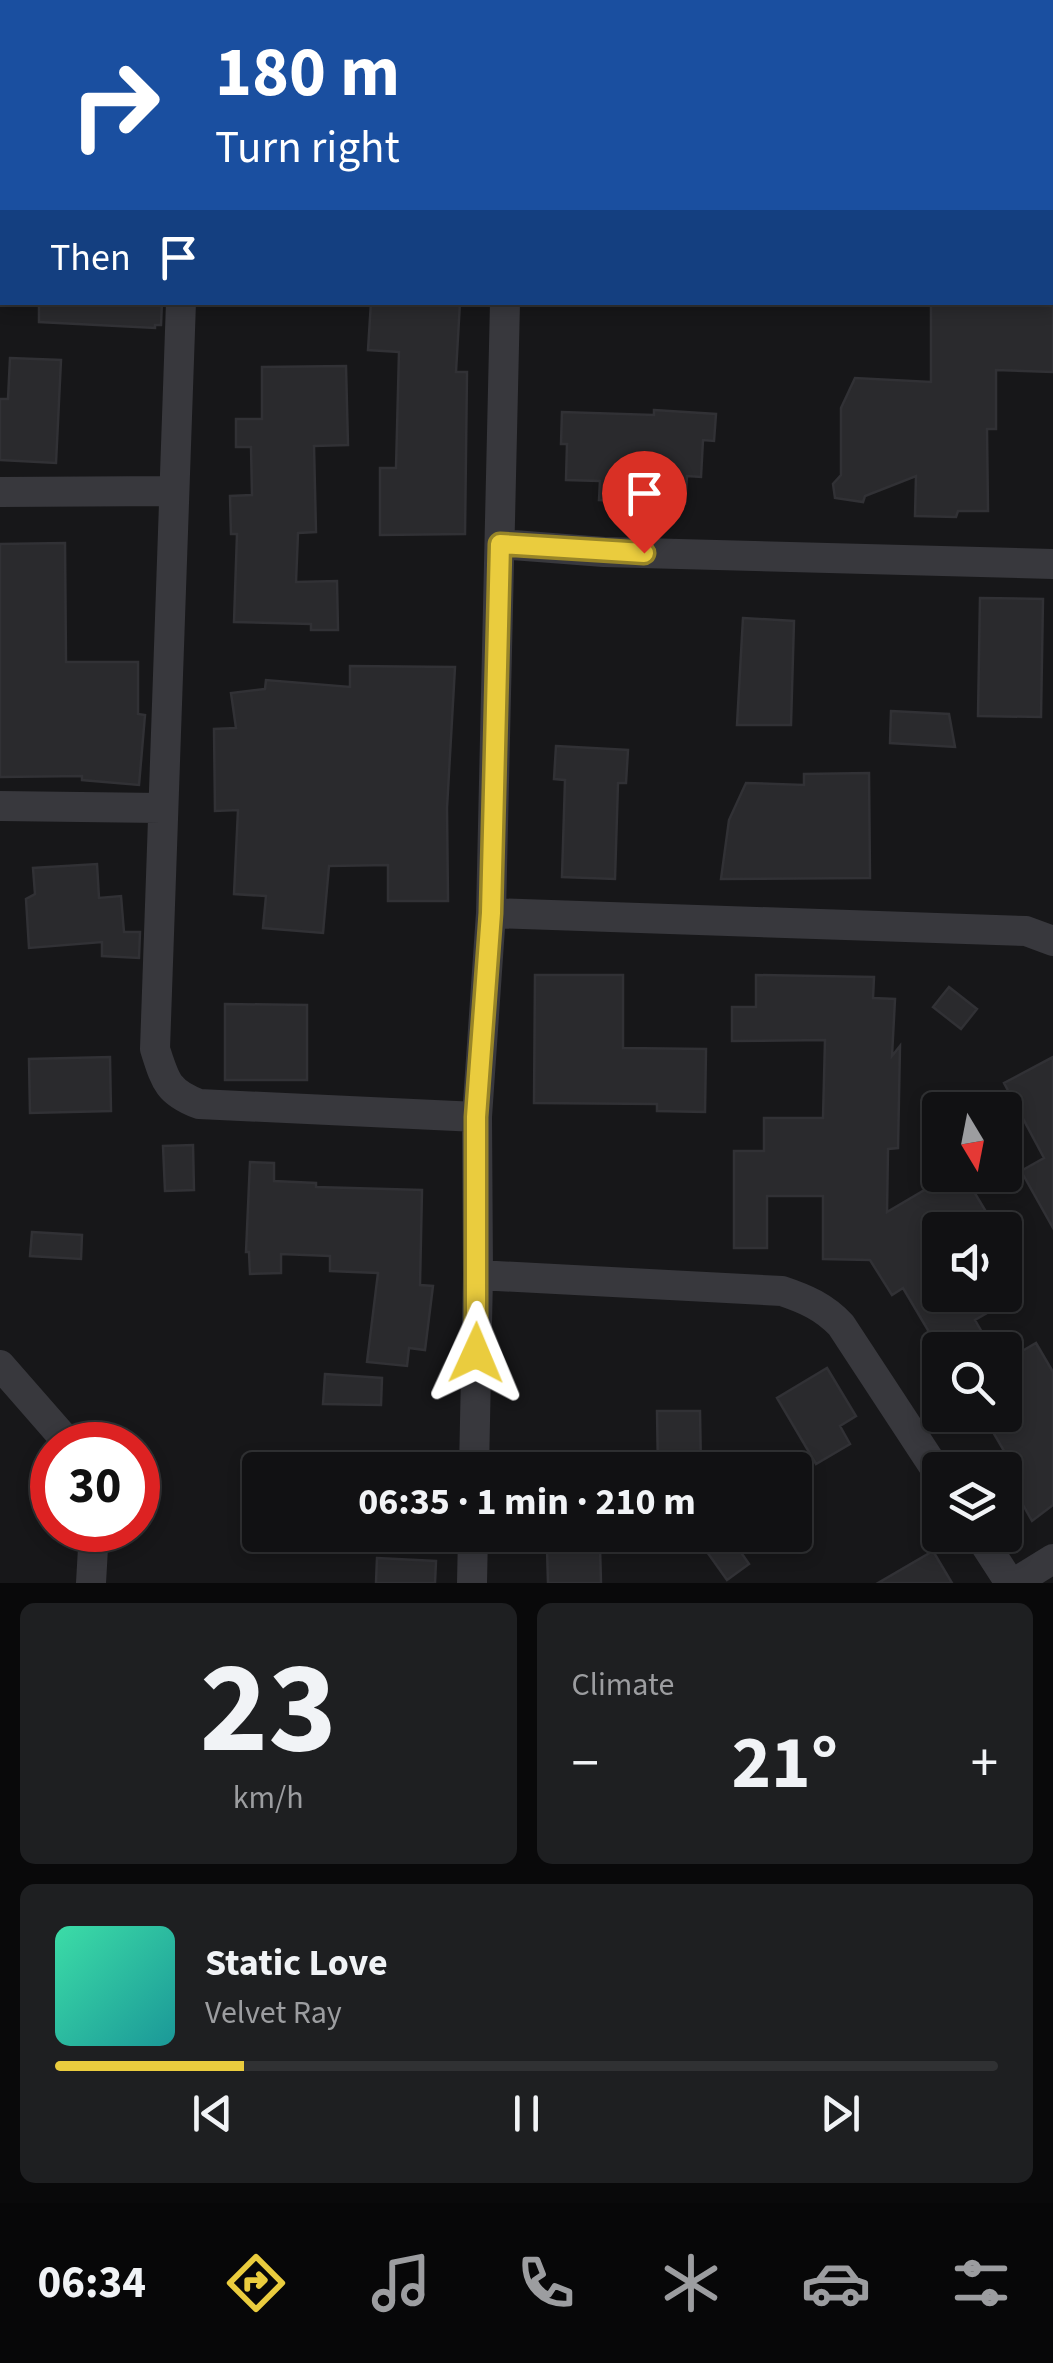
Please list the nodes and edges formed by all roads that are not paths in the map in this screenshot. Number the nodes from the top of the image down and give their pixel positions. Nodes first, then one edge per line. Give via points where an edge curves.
1 (181, 305) edge
2 (505, 305) edge
3 (174, 491) junction
4 (0, 492) edge
5 (500, 544) junction
6 (1053, 564) edge
7 (0, 806) edge
8 (161, 808) junction
9 (491, 913) junction
10 (1053, 941) edge
11 (476, 1117) junction
12 (478, 1275) junction
13 (0, 1364) edge
14 (50, 1422) edge
15 (474, 1452) edge
16 (924, 1452) edge
17 (93, 1552) edge
18 (473, 1552) edge
19 (990, 1552) edge
20 (1053, 1559) edge
21 (91, 1583) edge
22 (472, 1583) edge
23 (1012, 1583) edge

1 - 3 street
2 - 5 street
3 - 4 street
3 - 8 street
5 - 6 street
5 - 9 street
7 - 8 street
8 - 11 street via 155,1049 176,1096 199,1104
9 - 10 street via 1012,931
9 - 11 street
11 - 12 street
12 - 15 street
12 - 16 street via 782,1291 809,1300 841,1326
13 - 14 street
17 - 21 street
18 - 22 street
19 - 23 street
20 - 23 street

